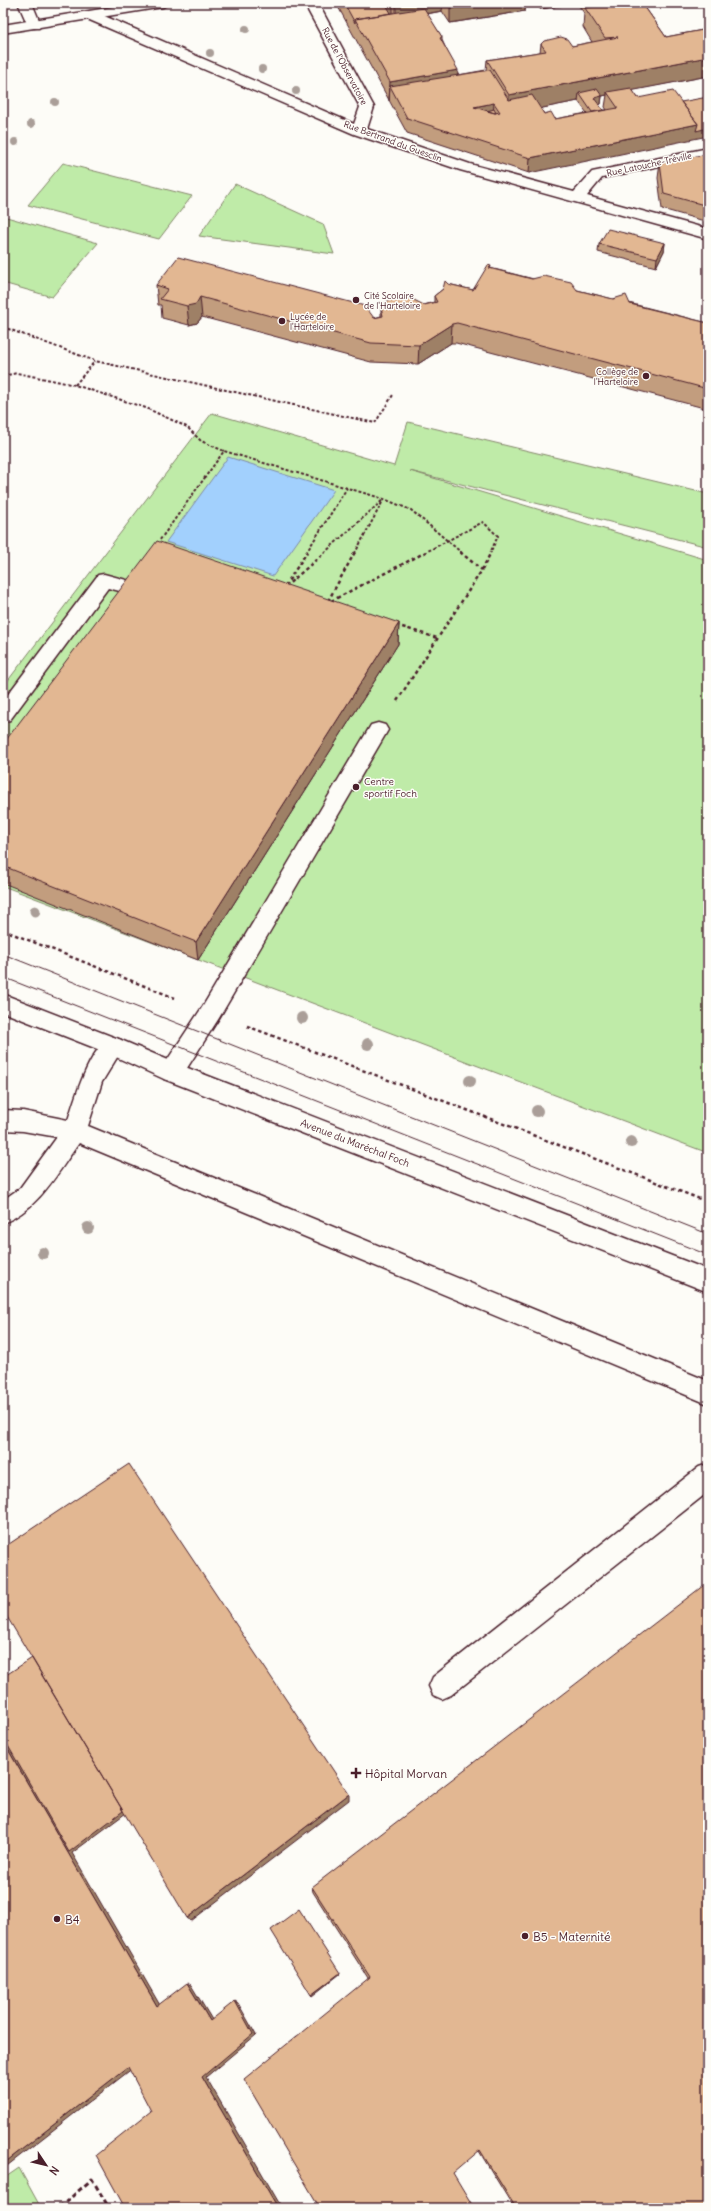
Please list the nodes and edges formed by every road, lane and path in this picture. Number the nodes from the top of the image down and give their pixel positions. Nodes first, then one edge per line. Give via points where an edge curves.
1 (25, 3) edge
2 (158, 3) edge
3 (311, 3) edge
4 (90, 15) junction
5 (34, 25) junction
6 (3, 29) edge
7 (360, 131) junction
8 (708, 152) edge
9 (576, 199) junction
10 (708, 234) edge
11 (3, 327) edge
12 (95, 361) junction
13 (3, 376) edge
14 (75, 385) junction
15 (392, 395) dead end
16 (224, 451) junction
17 (347, 488) junction
18 (384, 499) junction
19 (447, 540) junction
20 (157, 544) junction
21 (164, 546) edge
22 (482, 570) junction
23 (133, 588) joint
24 (326, 603) junction
25 (334, 606) edge
26 (393, 624) edge
27 (437, 638) junction
28 (3, 715) edge
29 (378, 730) joint
30 (3, 930) edge
31 (3, 1004) edge
32 (211, 1012) junction
33 (113, 1046) junction
34 (172, 1072) junction
35 (3, 1120) edge
36 (75, 1131) junction
37 (708, 1202) edge
38 (3, 1213) edge
39 (708, 1281) edge
40 (708, 1393) edge
41 (708, 1476) edge
42 (442, 1686) dead end
43 (59, 2208) edge
44 (109, 2208) edge

1 - 5 street
2 - 4 street
3 - 7 street, Rue de l'Observatoire via 367,107
4 - 5 street
4 - 7 street, Rue Bertrand du Guesclin
5 - 6 street
7 - 9 street, Rue Bertrand du Guesclin via 465,167
8 - 9 street, Rue Latouche-Tréville via 597,175
9 - 10 street, Rue Bertrand du Guesclin
11 - 12 path
12 - 14 path
12 - 15 path via 375,423
13 - 14 path via 17,373
14 - 16 path via 146,408 187,427 202,441
16 - 17 path
16 - 20 path
17 - 18 path
17 - 18 path via 282,590
18 - 19 path via 411,510
18 - 24 path
19 - 22 path
19 - 22 path via 483,522 498,536
19 - 24 path
20 - 21 path
20 - 23 path
22 - 27 path
23 - 28 street via 104,580
24 - 25 path
26 - 27 path
27 - 29 path
29 - 32 street
30 - 32 path
31 - 33 street, Avenue du Maréchal Foch
32 - 34 street
32 - 37 path
33 - 34 street, Avenue du Maréchal Foch
33 - 36 street via 92,1079
34 - 39 street, Avenue du Maréchal Foch
35 - 36 street via 24,1121
36 - 38 street via 28,1195
36 - 40 street
41 - 42 street
43 - 44 path via 92,2179

